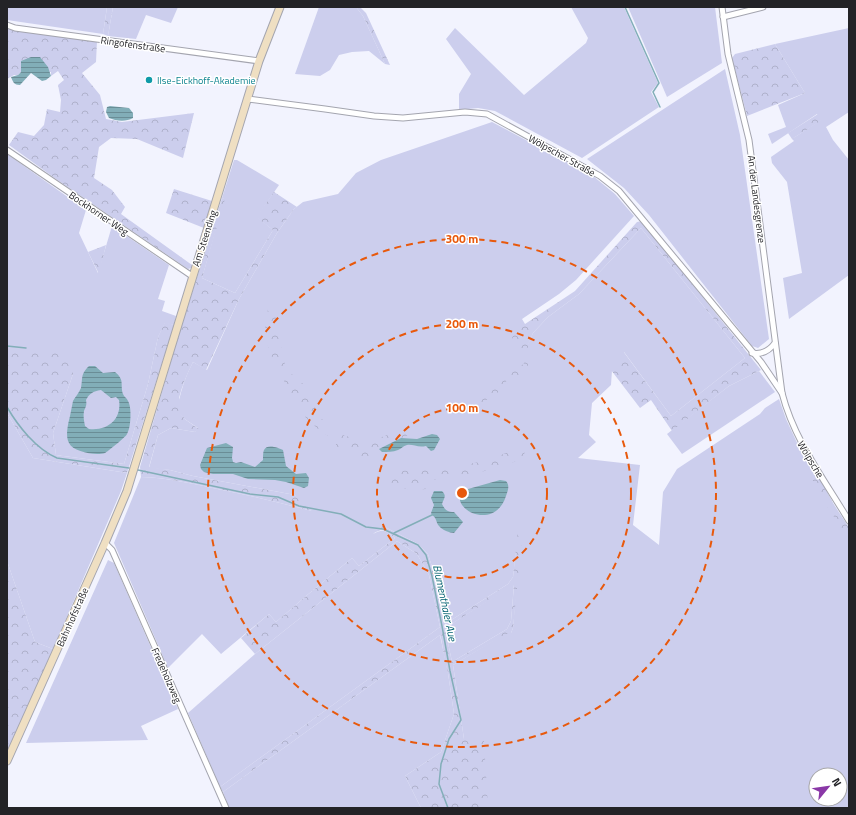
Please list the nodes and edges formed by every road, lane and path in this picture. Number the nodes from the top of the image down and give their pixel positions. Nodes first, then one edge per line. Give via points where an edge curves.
1 (280, 7) edge
2 (722, 7) edge
3 (763, 7) edge
4 (723, 17) junction
5 (7, 25) edge
6 (259, 61) junction
7 (248, 99) junction
8 (7, 150) edge
9 (192, 276) junction
10 (775, 343) junction
11 (752, 353) junction
12 (782, 393) junction
13 (134, 471) joint
14 (849, 520) edge
15 (105, 543) junction
16 (7, 761) edge
17 (226, 808) edge

1 - 6 street, Am Steending
2 - 4 street, An der Landesgrenze
3 - 4 street
4 - 10 street, An der Landesgrenze via 728,54 749,140
5 - 6 street, Ringofenstraße
6 - 7 street, Am Steending
7 - 9 street, Am Steending
7 - 11 street, Wölpscher Straße via 403,118 465,112 487,114 504,122 600,176 619,191
8 - 9 street, Bockhorner Weg
9 - 13 street, Am Steending
10 - 11 street via 763,353
10 - 12 street, An der Landesgrenze
11 - 12 street, Wölpscher Straße
12 - 14 street, Wölpsche via 787,411 807,454
13 - 15 street, Bahnhofstraße
15 - 16 street, Bahnhofstraße
15 - 17 street, Fredeholzweg via 112,550

